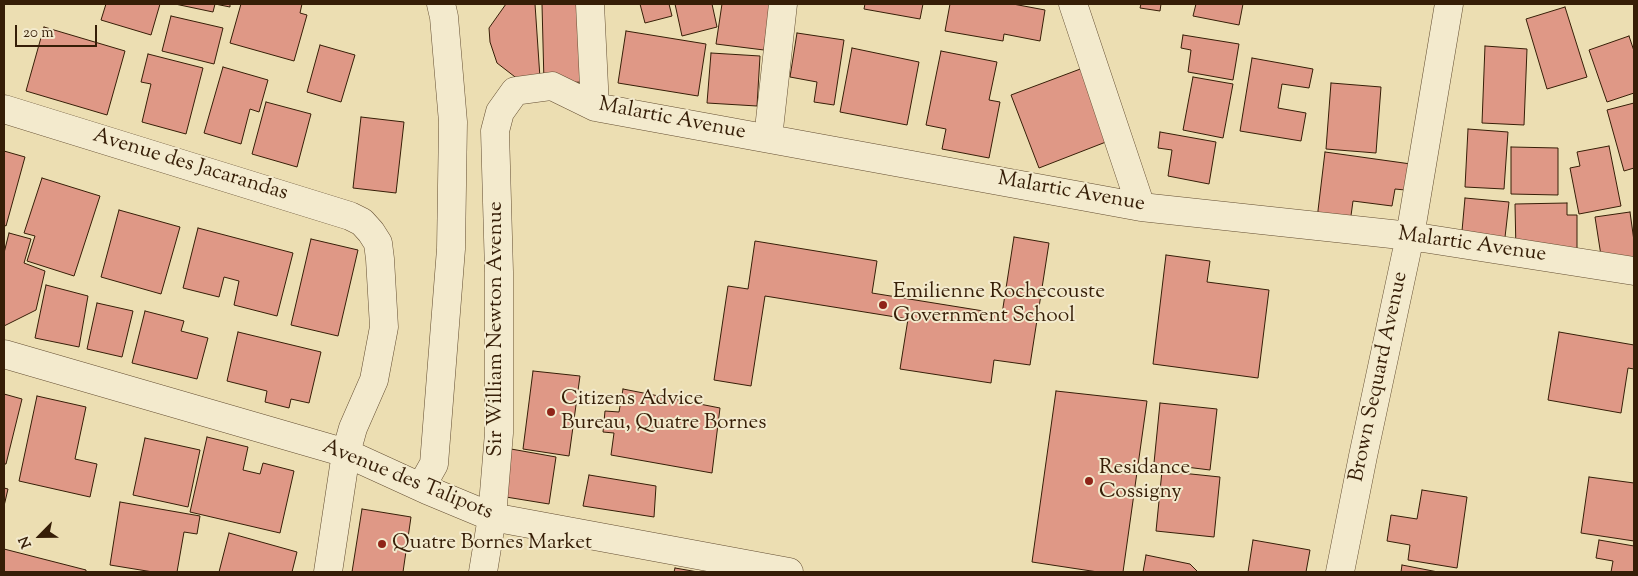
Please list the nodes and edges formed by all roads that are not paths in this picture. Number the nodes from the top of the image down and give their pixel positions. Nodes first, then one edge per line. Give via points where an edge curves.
1 (418, 4) edge
2 (590, 4) edge
3 (783, 4) edge
4 (1073, 4) edge
5 (1448, 4) edge
6 (442, 10) edge
7 (515, 91) joint
8 (595, 107) junction
9 (4, 109) edge
10 (768, 138) junction
11 (1140, 207) junction
12 (1410, 236) junction
13 (1634, 271) edge
14 (4, 354) edge
15 (346, 453) junction
16 (421, 487) junction
17 (492, 517) junction
18 (741, 568) edge
19 (328, 572) edge
20 (483, 572) edge
21 (788, 572) edge
22 (1340, 572) edge

1 - 6 street
2 - 8 street
3 - 10 street
4 - 11 street
5 - 12 street, Brown Sequard Avenue
6 - 16 street via 453,122 451,249 434,464
7 - 8 street, Malartic Avenue via 552,86
7 - 17 street, Sir William Newton Avenue via 500,112 495,131 499,433
8 - 10 street, Malartic Avenue
9 - 15 street, Avenue des Jacarandas via 362,222 378,243 384,327 374,380
10 - 11 street, Malartic Avenue
11 - 12 street, Malartic Avenue
12 - 13 street, Malartic Avenue
12 - 22 street, Brown Sequard Avenue
14 - 15 street, Avenue des Talipots
15 - 16 street, Avenue des Talipots
15 - 19 street
16 - 17 street, Avenue des Talipots
17 - 18 street, Avenue des Talipots
17 - 20 street, Sir William Newton Avenue
18 - 21 street, Avenue des Talipots

